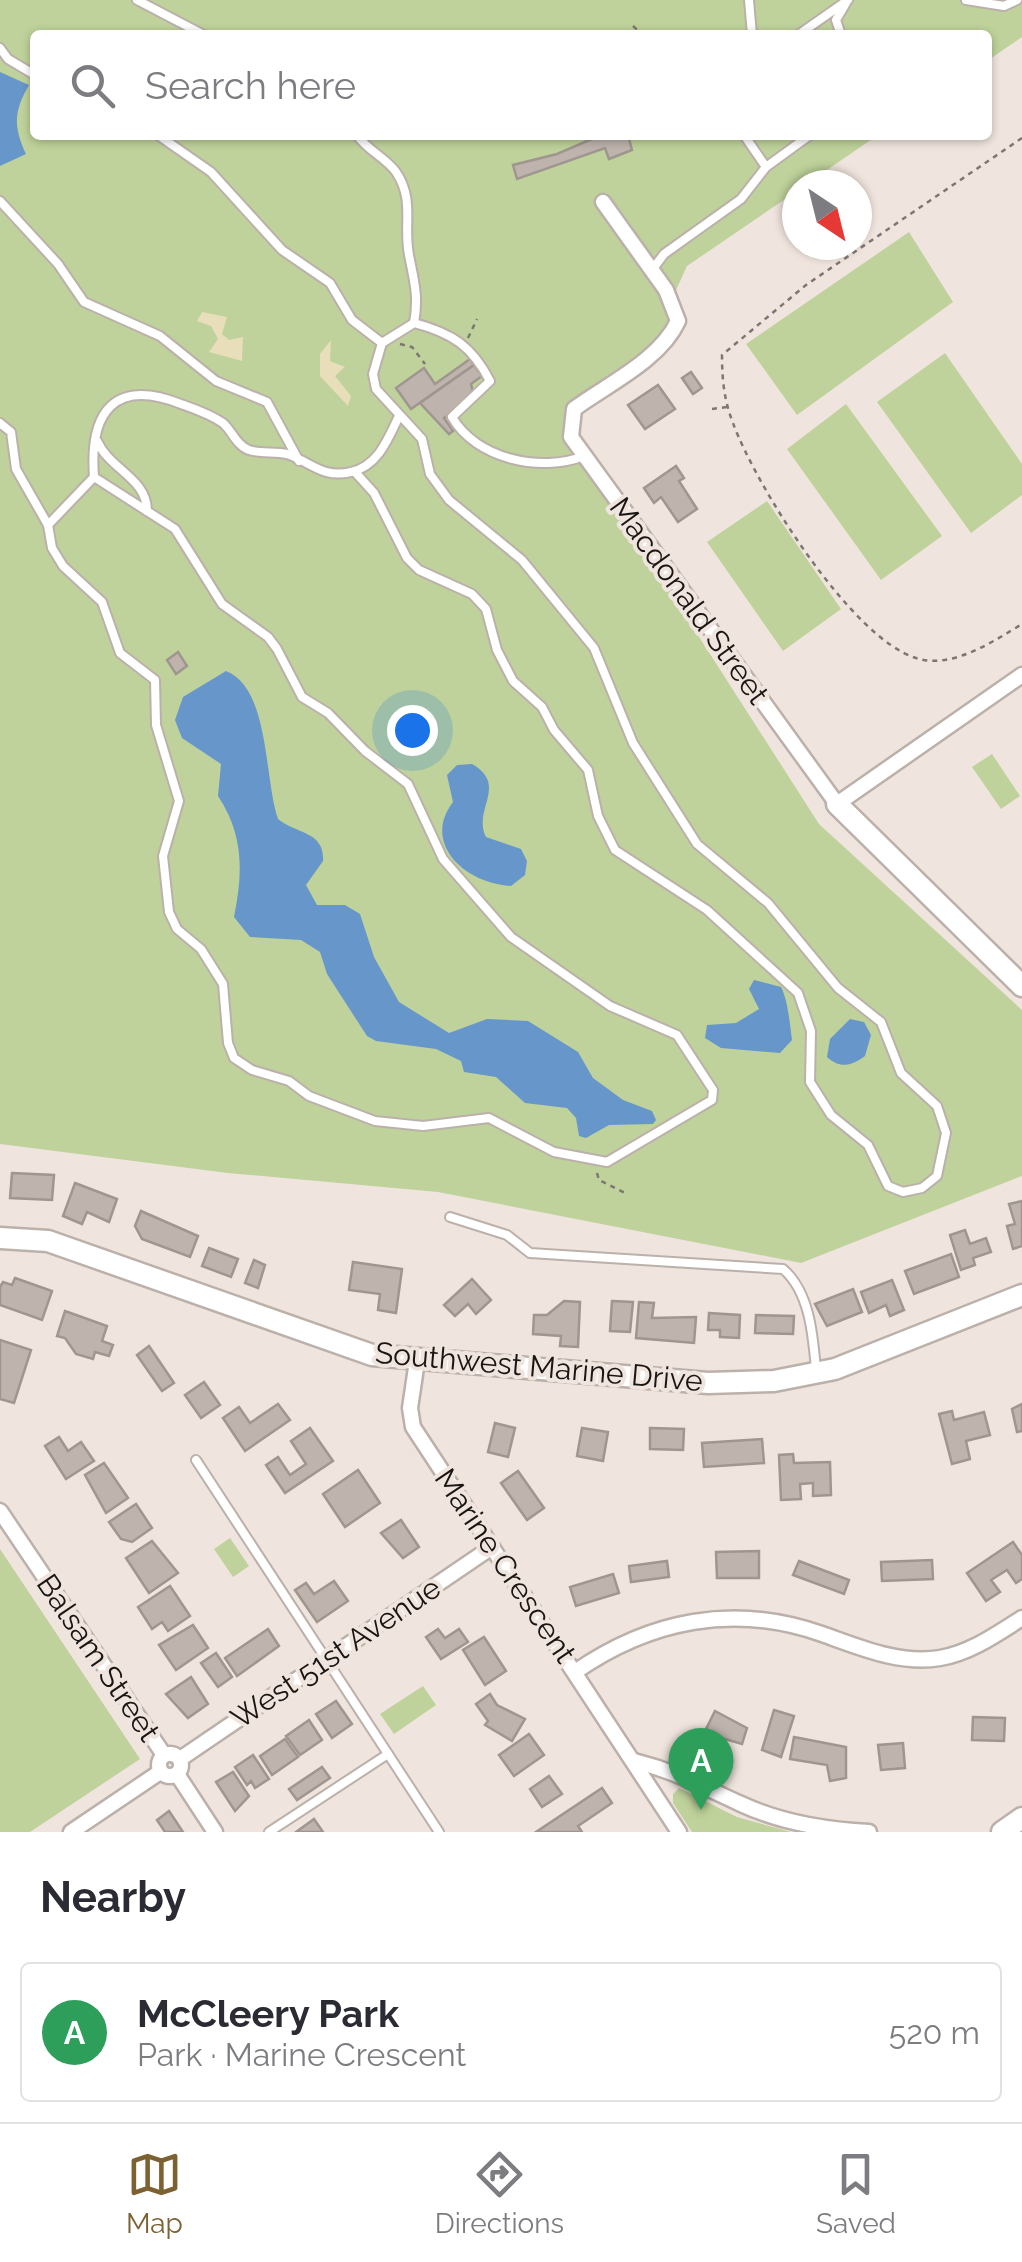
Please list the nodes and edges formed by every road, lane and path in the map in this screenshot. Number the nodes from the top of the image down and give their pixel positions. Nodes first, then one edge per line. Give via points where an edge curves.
1 (137, 0) edge
2 (749, 0) edge
3 (848, 0) edge
4 (966, 0) edge
5 (1016, 0) edge
6 (633, 26) dead end
7 (194, 30) edge
8 (638, 30) edge
9 (752, 30) edge
10 (805, 30) edge
11 (839, 30) edge
12 (0, 48) edge
13 (30, 72) edge
14 (1022, 138) edge
15 (165, 140) edge
16 (361, 140) edge
17 (747, 140) edge
18 (803, 140) edge
19 (766, 167) junction
20 (0, 200) edge
21 (603, 202) dead end
22 (652, 270) junction
23 (477, 320) dead end
24 (414, 323) junction
25 (384, 342) junction
26 (466, 344) junction
27 (425, 364) dead end
28 (728, 407) junction
29 (712, 409) dead end
30 (399, 416) junction
31 (0, 424) edge
32 (98, 442) junction
33 (584, 456) junction
34 (300, 460) junction
35 (355, 472) junction
36 (94, 477) junction
37 (147, 511) junction
38 (48, 525) junction
39 (1022, 624) edge
40 (1022, 675) edge
41 (837, 804) junction
42 (1022, 986) edge
43 (596, 1162) junction
44 (627, 1194) dead end
45 (450, 1217) dead end
46 (0, 1238) edge
47 (1022, 1295) edge
48 (416, 1362) junction
49 (817, 1374) junction
50 (196, 1460) dead end
51 (0, 1511) edge
52 (492, 1547) junction
53 (1022, 1618) edge
54 (324, 1660) junction
55 (576, 1672) junction
56 (388, 1754) junction
57 (164, 1755) junction
58 (634, 1761) junction
59 (178, 1766) junction
60 (160, 1772) junction
61 (1022, 1818) edge
62 (71, 1832) edge
63 (215, 1832) edge
64 (269, 1832) edge
65 (439, 1832) edge
66 (679, 1832) edge
67 (869, 1832) edge
68 (1002, 1832) edge

1 - 7 lane
2 - 9 lane
3 - 10 lane
3 - 11 lane via 836,20
4 - 5 lane via 1004,6
6 - 8 path
12 - 13 lane
14 - 28 path via 745,332 722,355
15 - 25 lane via 211,172 282,250 330,283 352,320
16 - 24 lane via 394,170 407,194 408,252 419,300
17 - 19 lane
18 - 19 lane
19 - 22 lane via 741,200 664,254
20 - 34 lane via 84,302 160,336 216,380 268,402
21 - 22 street, Macdonald Street
22 - 33 street, Macdonald Street via 678,320 656,350 574,409 571,437
23 - 26 path
24 - 25 lane
24 - 26 lane
25 - 27 path via 412,348
25 - 30 lane via 372,374 376,390
26 - 33 lane via 490,381 452,417 476,446 538,466
28 - 29 path
28 - 39 path via 746,454 790,527 850,610 882,641 918,660 943,658 981,648
30 - 35 lane via 373,461
30 - 35 lane via 422,439 430,474 449,500 522,560 594,648 633,743 697,844 768,903 838,988 881,1022 900,1074 929,1096 943,1118 945,1149 937,1176 903,1192 888,1186 868,1145 817,1096 808,1065 811,1031 798,993 707,910 616,850 598,816 588,770 542,707 513,681 486,610 472,594 407,558 374,492
31 - 38 lane via 11,432 16,469
32 - 34 lane via 108,408 127,393 141,392 208,414 249,450
32 - 36 lane
32 - 37 lane via 112,465 140,486
33 - 41 street, Macdonald Street
34 - 35 lane via 335,475
36 - 37 lane
36 - 38 lane
37 - 43 lane via 176,529 222,604 268,637 302,697 408,784 443,859 511,937 610,1006 677,1036 713,1090 712,1100 624,1156
38 - 43 lane via 63,566 102,602 120,653 155,680 156,725 180,801 163,856 170,912 223,984 234,1058 375,1121 423,1126 489,1118 554,1152
40 - 41 street
41 - 42 main road, Macdonald Street
43 - 44 path via 600,1180
45 - 49 lane via 507,1236 530,1253 784,1269 803,1295
46 - 48 main road, Southwest Marine Drive via 48,1241 325,1341
47 - 49 main road, Southwest Marine Drive
48 - 49 main road, Southwest Marine Drive via 708,1383
48 - 52 street, Marine Crescent via 414,1427
50 - 54 lane
51 - 57 street, Balsam Street
52 - 54 street, West 51st Avenue
52 - 55 street, Marine Crescent
53 - 55 street via 964,1651 925,1659 876,1653 775,1620 711,1618 625,1640
54 - 56 lane
54 - 59 street, West 51st Avenue
55 - 58 street, Marine Crescent
56 - 64 lane
56 - 65 lane
57 - 59 street
57 - 60 street
58 - 66 street, Marine Crescent
58 - 67 street via 682,1773 743,1806
59 - 60 street
59 - 63 street, Balsam Street
60 - 62 street
61 - 68 main road

